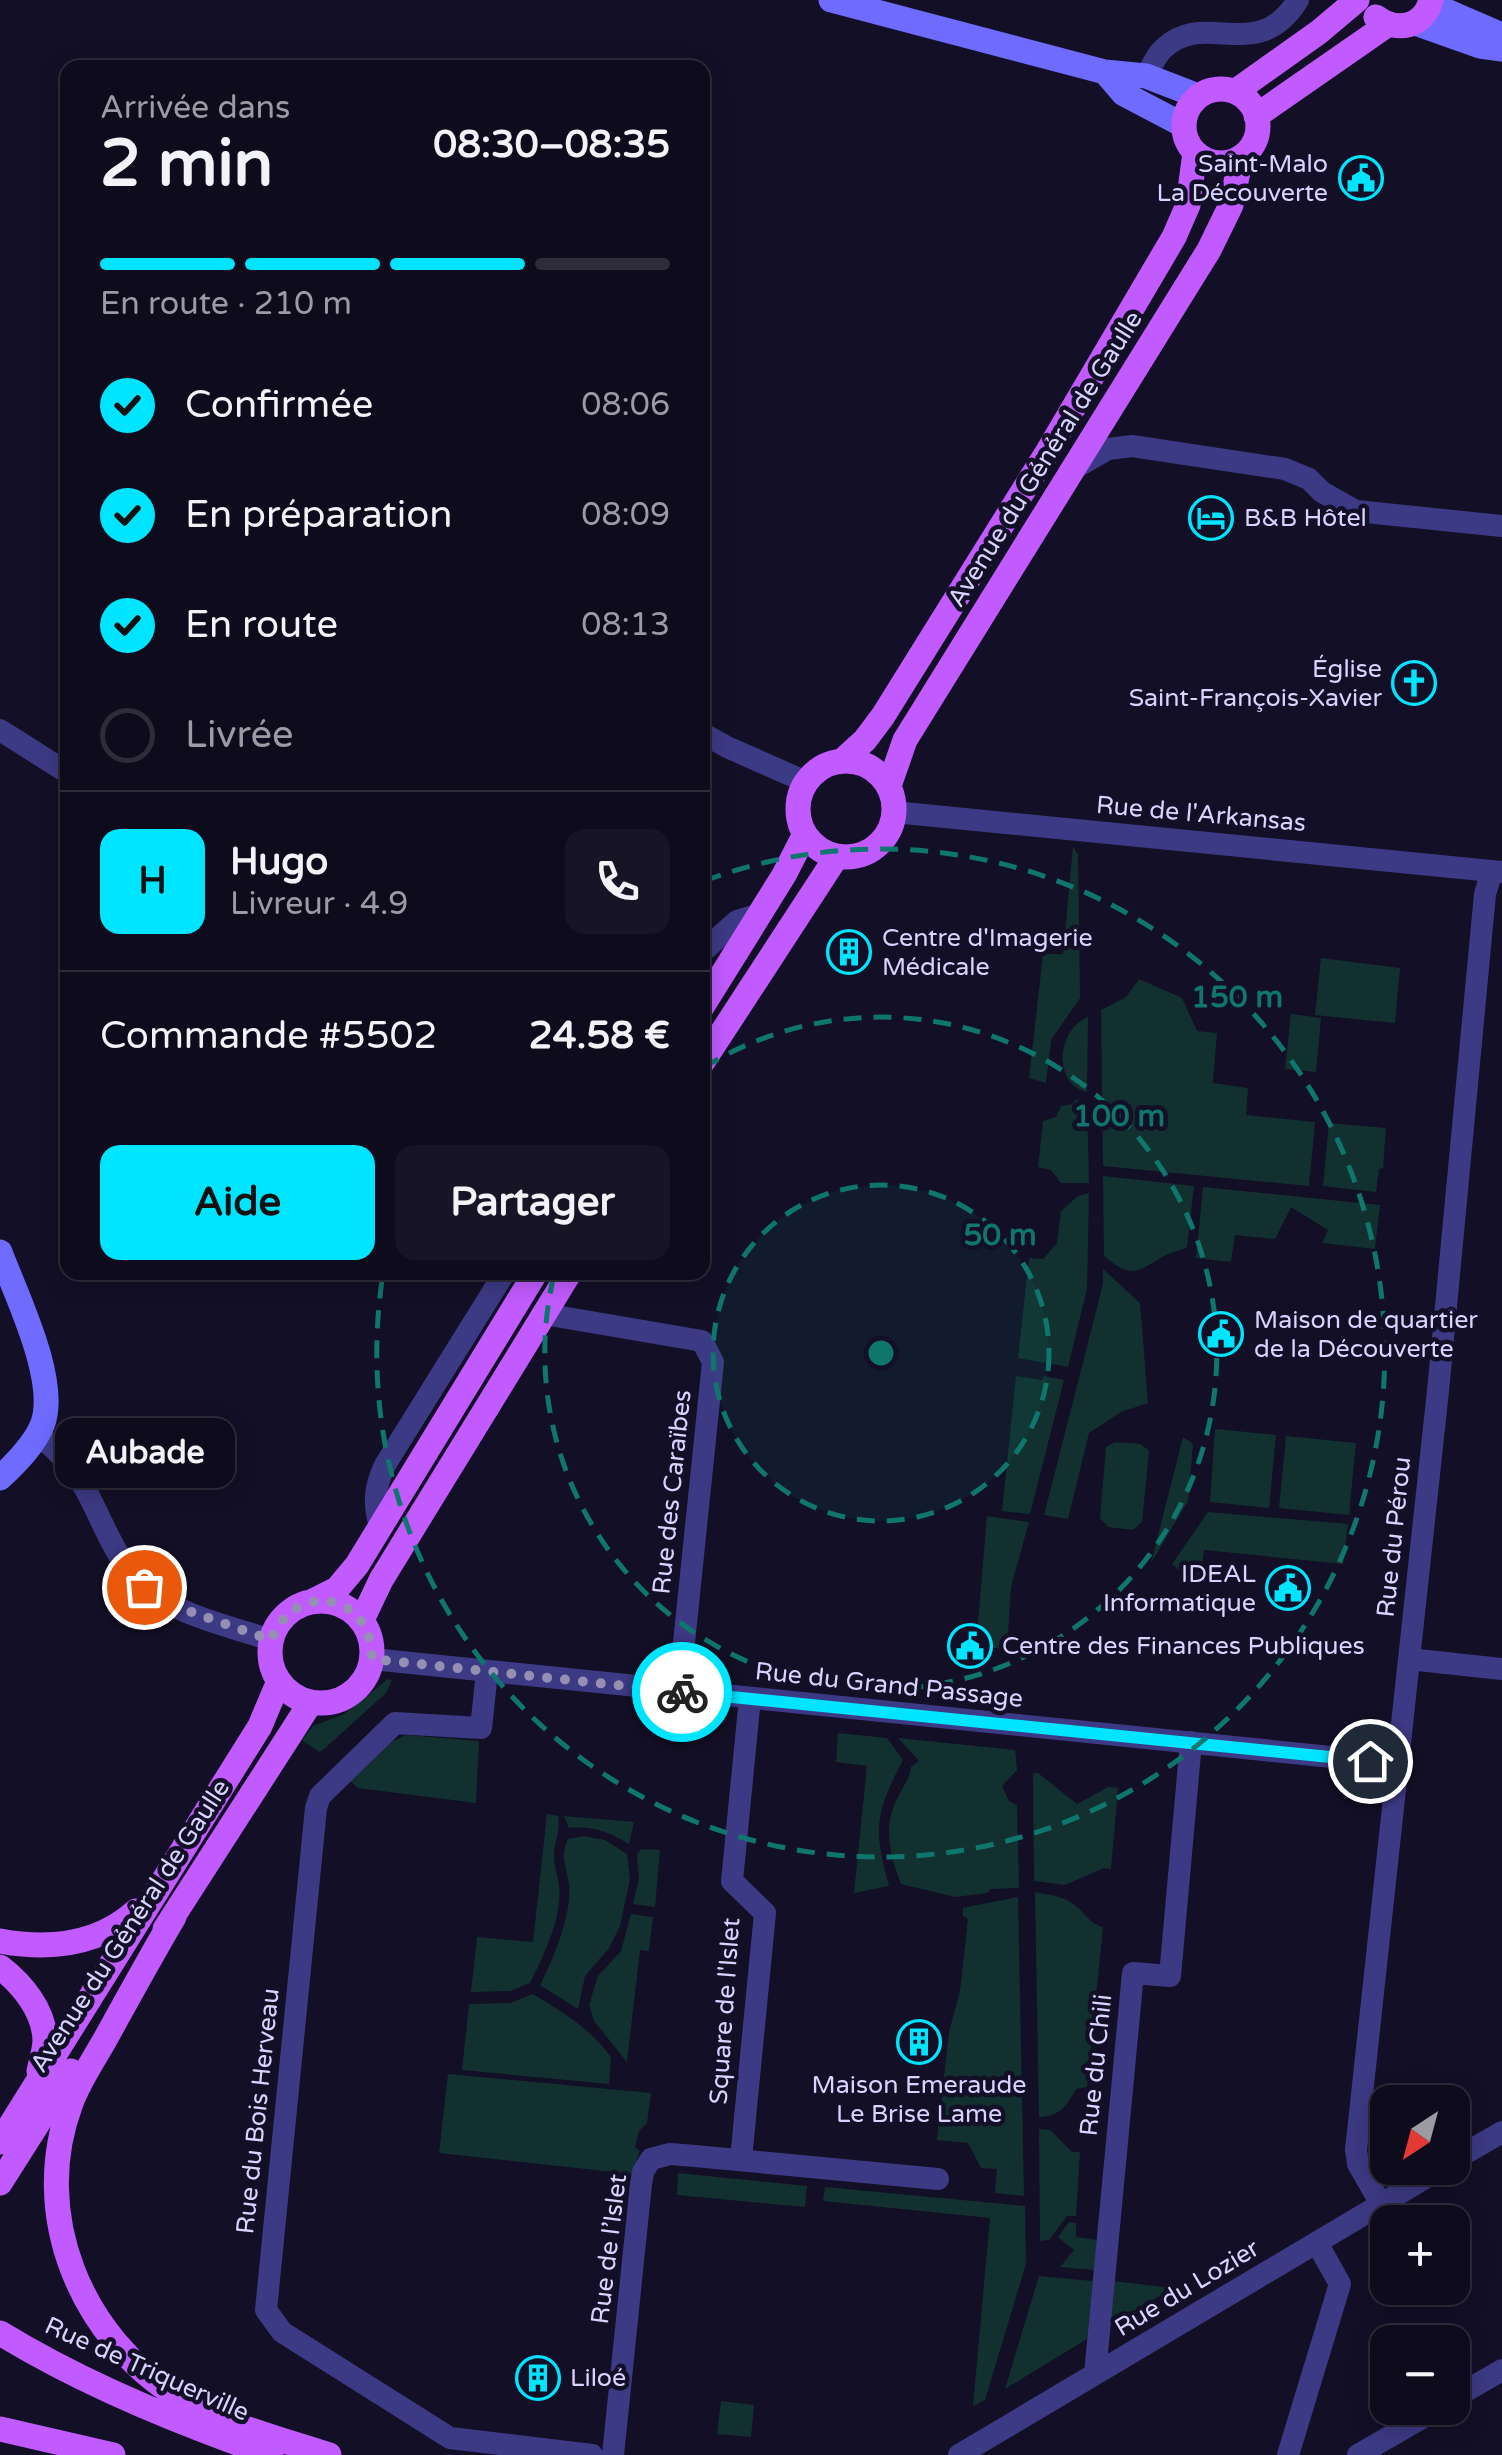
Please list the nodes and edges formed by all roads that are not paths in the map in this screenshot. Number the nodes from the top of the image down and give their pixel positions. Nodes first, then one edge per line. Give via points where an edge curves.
1 (831, 0) edge
2 (1298, 0) edge
3 (1357, 0) edge
4 (1367, 0) edge
5 (1426, 9) edge
6 (1387, 25) junction
7 (1502, 35) edge
8 (1502, 48) edge
9 (1104, 72) junction
10 (1146, 76) junction
11 (1236, 92) junction
12 (1198, 96) junction
13 (1256, 116) junction
14 (1183, 126) junction
15 (1195, 153) junction
16 (1241, 158) junction
17 (1116, 402) junction
18 (1122, 445) junction
19 (1075, 468) junction
20 (1502, 526) edge
21 (0, 730) edge
22 (710, 738) edge
23 (842, 761) junction
24 (60, 767) edge
25 (806, 782) junction
26 (889, 786) junction
27 (894, 812) junction
28 (806, 834) junction
29 (837, 856) junction
30 (1497, 872) edge
31 (760, 914) junction
32 (710, 945) edge
33 (710, 994) edge
34 (710, 1050) edge
35 (0, 1252) edge
36 (500, 1280) edge
37 (531, 1280) edge
38 (565, 1280) edge
39 (544, 1314) junction
40 (38, 1434) junction
41 (0, 1478) edge
42 (380, 1526) junction
43 (313, 1601) junction
44 (362, 1620) junction
45 (271, 1640) junction
46 (372, 1659) junction
47 (1409, 1660) junction
48 (1502, 1668) edge
49 (486, 1672) junction
50 (279, 1681) junction
51 (680, 1691) junction
52 (750, 1698) junction
53 (311, 1702) junction
54 (1191, 1742) junction
55 (1400, 1764) junction
56 (165, 1877) junction
57 (174, 1917) junction
58 (0, 1941) edge
59 (0, 1968) edge
60 (37, 2083) junction
61 (1502, 2132) edge
62 (8, 2150) edge
63 (1470, 2151) edge
64 (741, 2160) junction
65 (938, 2179) dead end
66 (0, 2184) edge
67 (1413, 2185) edge
68 (1381, 2204) junction
69 (1317, 2244) junction
70 (0, 2333) edge
71 (0, 2347) edge
72 (1502, 2370) edge
73 (1095, 2374) junction
74 (1470, 2389) edge
75 (1410, 2425) edge
76 (0, 2429) edge
77 (113, 2455) edge
78 (233, 2455) edge
79 (271, 2455) edge
80 (329, 2455) edge
81 (592, 2455) edge
82 (613, 2455) edge
83 (959, 2455) edge
84 (1288, 2455) edge
85 (1358, 2455) edge

1 - 9 street
2 - 10 street via 1272,28 1256,34 1186,34 1162,50
3 - 11 main road
4 - 6 main road
5 - 6 main road via 1399,27
5 - 7 street
5 - 8 street via 1480,46
6 - 13 main road
9 - 10 street
9 - 14 street via 1124,94
10 - 12 street
11 - 12 main road via 1223,88
11 - 13 main road
12 - 14 main road
13 - 16 main road via 1257,136
14 - 15 main road
15 - 16 main road via 1222,164
15 - 23 main road, Avenue du Général de Gaulle via 1188,205 1174,238 876,726
16 - 17 main road, Avenue du Général de Gaulle via 1231,204 1209,250
17 - 18 street
17 - 19 main road, Avenue du Général de Gaulle
18 - 19 street
18 - 20 street via 1286,469 1356,511
19 - 26 main road, Avenue du Général de Gaulle via 905,740
21 - 24 street
22 - 25 street
23 - 25 main road
23 - 26 main road via 869,767
25 - 28 main road via 798,814
26 - 27 main road
27 - 29 main road via 876,847
27 - 30 street, Rue de l'Arkansas
28 - 29 main road
28 - 31 main road
29 - 34 main road
30 - 47 street, Rue du Pérou via 1485,894
31 - 32 street via 737,920
31 - 33 main road
35 - 40 street via 48,1388
36 - 42 street via 385,1464 375,1486
37 - 42 main road
38 - 39 main road
39 - 44 main road
39 - 51 street, Rue des Caraïbes via 702,1341 713,1362
40 - 41 street
40 - 45 street via 74,1470 118,1556 144,1587 169,1604
42 - 43 main road via 337,1588
43 - 44 main road via 337,1604
43 - 45 main road via 286,1614
44 - 46 main road
45 - 50 main road
46 - 49 street, Rue du Grand Passage
46 - 53 main road via 368,1675 344,1699
47 - 48 street
47 - 55 street, Rue du Pérou
49 - 51 street, Rue du Grand Passage
49 - 81 street, Rue du Bois Herveau via 481,1728 395,1723 320,1796 266,2310 282,2332 450,2438
50 - 53 main road
50 - 56 main road, Avenue du Général de Gaulle via 260,1726
51 - 52 street, Rue du Grand Passage
52 - 54 street, Rue du Grand Passage
52 - 64 street, Square de l'Islet via 732,1881 765,1913
53 - 57 main road, Avenue du Général de Gaulle
54 - 55 street, Rue du Grand Passage
54 - 73 street, Rue du Chili via 1170,1976 1133,1972
55 - 68 street, Rue du Pérou via 1356,2150
56 - 58 main road via 134,1913 91,1938 56,1946
56 - 60 main road, Avenue du Général de Gaulle
57 - 62 main road, Avenue du Général de Gaulle
57 - 80 main road via 70,2106 56,2202 65,2247 79,2291 103,2331 139,2368 207,2411
59 - 60 main road via 18,1981 37,2011 45,2039
60 - 62 main road, Avenue du Général de Gaulle
61 - 63 street
62 - 66 main road, Avenue du Général de Gaulle
64 - 65 street, Rue de l’Islet
64 - 82 street, Rue de l’Islet via 670,2154 651,2159 643,2172
67 - 68 street, Rue du Lozier
68 - 69 street, Rue du Lozier
69 - 73 street, Rue du Lozier
69 - 84 street via 1337,2275 1338,2298
70 - 79 main road, Rue de Triquerville via 128,2399
71 - 78 main road, Rue de Triquerville via 72,2387
72 - 74 street
73 - 83 street, Rue du Lozier
75 - 85 street
76 - 77 main road

